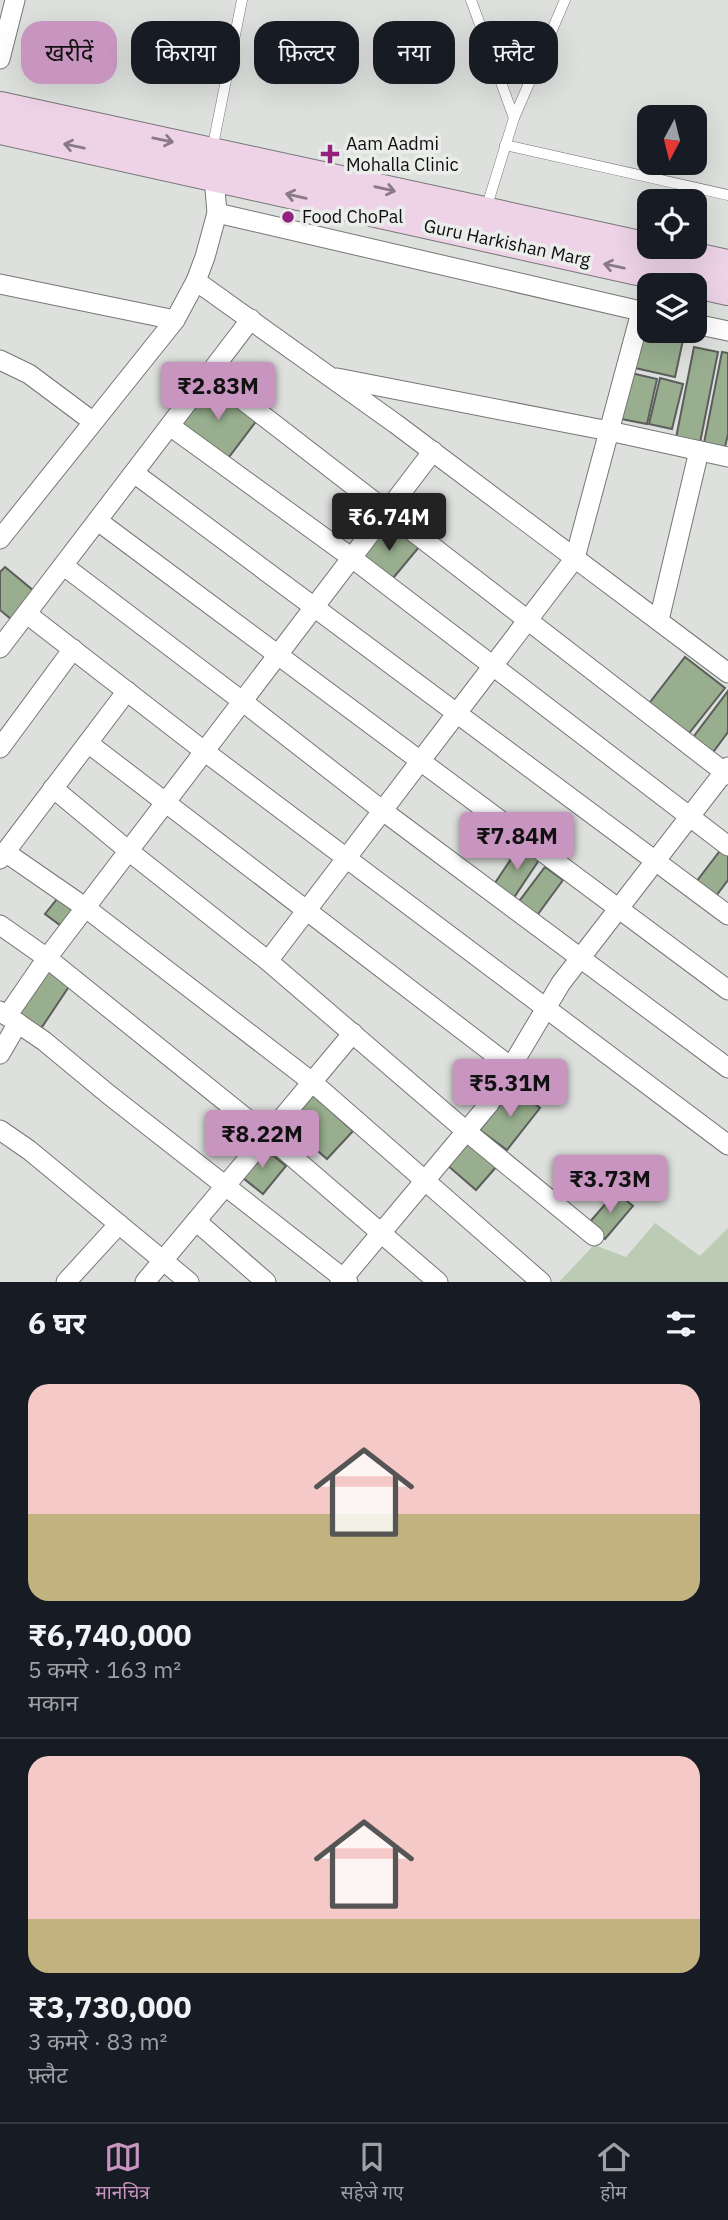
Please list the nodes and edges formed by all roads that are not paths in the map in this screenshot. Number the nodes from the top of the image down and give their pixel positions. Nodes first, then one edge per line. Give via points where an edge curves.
1 (15, 0) edge
2 (242, 0) edge
3 (471, 0) edge
4 (565, 0) edge
5 (0, 53) edge
6 (0, 106) edge
7 (514, 118) junction
8 (0, 130) edge
9 (505, 145) junction
10 (213, 164) junction
11 (728, 195) edge
12 (485, 212) junction
13 (217, 213) junction
14 (728, 264) edge
15 (196, 281) junction
16 (0, 284) edge
17 (728, 291) edge
18 (637, 311) edge
19 (251, 318) junction
20 (175, 320) junction
21 (707, 327) edge
22 (728, 331) edge
23 (637, 339) edge
24 (0, 360) edge
25 (209, 374) junction
26 (330, 376) junction
27 (92, 421) junction
28 (170, 426) junction
29 (609, 431) junction
30 (433, 451) junction
31 (699, 451) junction
32 (728, 457) edge
33 (134, 473) junction
34 (387, 511) junction
35 (98, 521) junction
36 (0, 539) edge
37 (352, 558) junction
38 (575, 558) junction
39 (64, 566) junction
40 (314, 606) junction
41 (27, 614) junction
42 (528, 620) junction
43 (659, 620) junction
44 (0, 648) edge
45 (73, 649) junction
46 (278, 655) junction
47 (493, 666) junction
48 (728, 673) edge
49 (127, 691) junction
50 (242, 701) junction
51 (458, 713) junction
52 (88, 743) junction
53 (0, 748) edge
54 (204, 751) junction
55 (421, 761) junction
56 (727, 771) edge
57 (53, 788) junction
58 (166, 802) junction
59 (383, 811) junction
60 (689, 817) junction
61 (728, 846) edge
62 (130, 852) junction
63 (2, 856) edge
64 (348, 859) junction
65 (655, 861) junction
66 (86, 908) junction
67 (618, 908) junction
68 (306, 912) junction
69 (728, 915) edge
70 (0, 925) edge
71 (47, 958) junction
72 (580, 958) junction
73 (268, 961) junction
74 (728, 990) edge
75 (546, 1008) junction
76 (8, 1017) edge
77 (353, 1033) junction
78 (0, 1054) edge
79 (511, 1067) junction
80 (728, 1068) edge
81 (312, 1082) junction
82 (0, 1130) edge
83 (467, 1131) junction
84 (267, 1135) junction
85 (728, 1145) edge
86 (425, 1181) junction
87 (226, 1185) junction
88 (196, 1221) junction
89 (119, 1224) junction
90 (380, 1234) junction
91 (594, 1236) dead end
92 (163, 1260) junction
93 (344, 1281) edge
94 (66, 1282) edge
95 (145, 1282) edge
96 (189, 1282) edge
97 (266, 1282) edge
98 (438, 1282) edge
99 (541, 1282) edge

1 - 5 street
2 - 10 lane
3 - 7 lane
4 - 7 lane
6 -> 10 main road, Guru Harkishan Marg
7 - 9 lane
10 -> 8 main road, Guru Harkishan Marg
9 - 11 lane
9 - 12 lane
10 -> 12 main road, Guru Harkishan Marg
10 - 13 street
17 -> 10 main road, Guru Harkishan Marg
12 - 14 main road, Guru Harkishan Marg
13 - 15 street
13 - 18 street
15 - 19 street
15 - 20 street
16 - 20 street
19 - 25 street
19 - 26 street
20 - 27 street
21 - 22 street
23 - 29 street
24 - 27 street via 29,374
25 - 28 street
25 - 34 street
26 - 29 street
26 - 30 street
27 - 36 street
28 - 33 street
28 - 37 street
29 - 31 street
29 - 38 street
30 - 34 street
30 - 38 street
31 - 32 street
31 - 43 street
33 - 35 street
33 - 40 street
34 - 37 street
34 - 42 street
35 - 39 street
35 - 46 street
37 - 40 street
37 - 47 street
38 - 42 street
38 - 43 street
39 - 41 street
39 - 50 street
40 - 46 street
40 - 51 street
41 - 44 street
41 - 45 street
42 - 47 street
42 - 56 street
43 - 48 street
45 - 49 street
45 - 53 street
46 - 50 street
46 - 55 street
47 - 51 street
47 - 60 street
49 - 52 street
49 - 54 street
50 - 54 street
50 - 59 street
51 - 55 street
51 - 65 street
52 - 57 street
52 - 58 street
54 - 58 street
54 - 64 street
55 - 59 street
55 - 67 street
56 - 60 street
57 - 62 street
57 - 63 street
58 - 62 street
58 - 68 street
59 - 64 street
59 - 72 street
60 - 61 street
60 - 65 street
62 - 66 street
62 - 73 street
63 - 66 street
64 - 68 street
64 - 75 street
65 - 67 street
65 - 69 street
66 - 71 street
66 - 81 street
67 - 72 street
67 - 74 street
68 - 73 street
68 - 79 street
70 - 71 street
71 - 76 street
71 - 84 street
72 - 75 street
72 - 80 street
73 - 77 street
75 - 79 street
75 - 85 street
76 - 78 street
76 - 87 street
77 - 81 street
77 - 83 street
79 - 83 street
81 - 84 street
81 - 86 street
82 - 89 street
83 - 86 street
83 - 91 street
84 - 87 street
84 - 90 street
86 - 90 street
86 - 99 street
87 - 88 street
87 - 93 street
88 - 92 street
88 - 97 street
89 - 92 street
89 - 94 street
90 - 93 street
90 - 98 street
92 - 95 street
92 - 96 street

